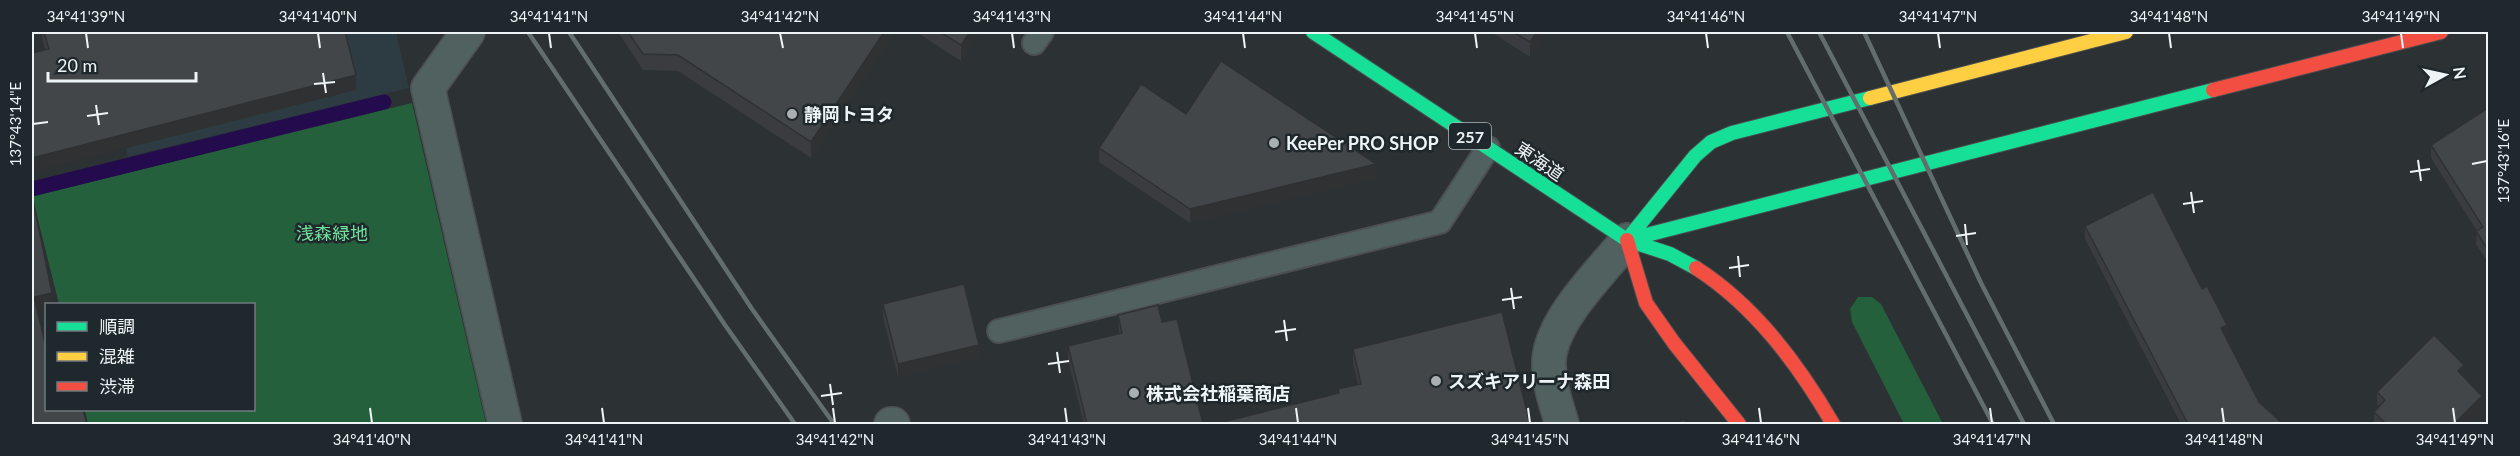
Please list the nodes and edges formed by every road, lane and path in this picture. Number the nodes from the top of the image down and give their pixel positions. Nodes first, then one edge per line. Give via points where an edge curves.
1 (468, 32) edge
2 (1313, 32) edge
3 (2126, 32) edge
4 (2441, 32) edge
5 (1488, 148) junction
6 (1627, 240) junction
7 (999, 331) dead end
8 (505, 424) edge
9 (1562, 424) edge
10 (1739, 424) edge
11 (1833, 424) edge

1 - 8 street via 428,88
2 - 5 main road, 東海道 / 257
3 - 6 main road via 1732,133 1711,142 1695,156
4 - 6 main road
5 - 6 main road, 東海道 / 257
5 - 7 lane via 1440,222
6 - 9 street via 1560,324 1551,342 1551,382
6 - 10 main road via 1646,303
6 - 11 main road, 東海道 / 257 via 1682,259 1747,310 1801,372

